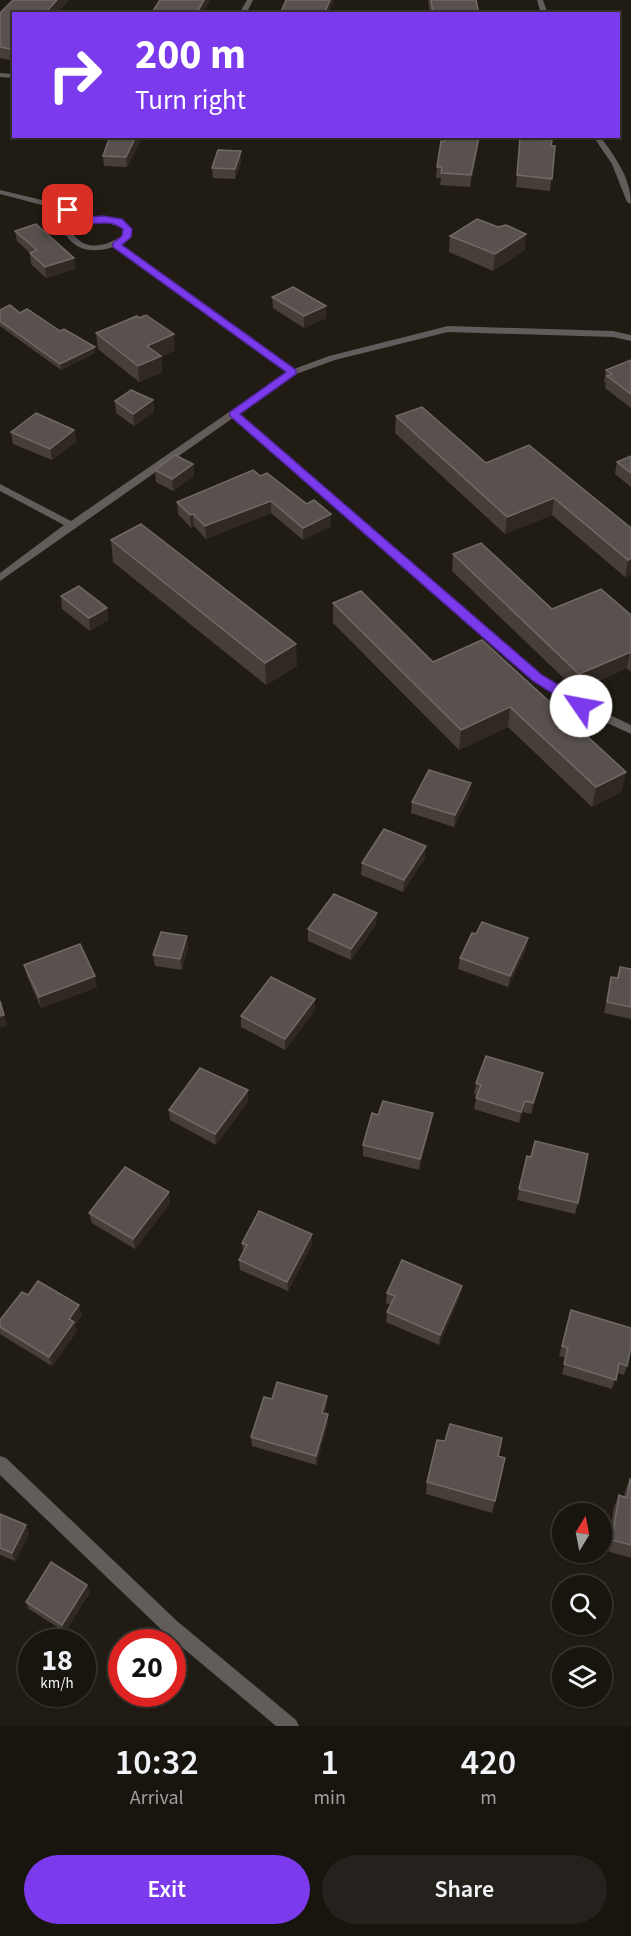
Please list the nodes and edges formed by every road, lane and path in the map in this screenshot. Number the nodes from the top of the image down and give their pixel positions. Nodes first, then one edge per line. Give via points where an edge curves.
1 (597, 138) edge
2 (0, 192) edge
3 (631, 202) edge
4 (86, 220) junction
5 (116, 245) junction
6 (631, 338) edge
7 (293, 372) junction
8 (234, 414) junction
9 (0, 487) edge
10 (71, 525) junction
11 (0, 578) edge
12 (631, 730) edge
13 (0, 1464) edge
14 (290, 1726) edge

1 - 3 lane via 616,164
2 - 4 lane via 68,210
4 - 5 lane via 119,221 128,229 126,237
4 - 5 lane via 69,234 73,242 84,247
5 - 7 lane
6 - 7 lane via 613,334 448,329 332,358
7 - 8 lane
8 - 10 lane
8 - 12 lane via 538,678 581,706
9 - 10 lane
10 - 11 lane
13 - 14 lane via 171,1627

